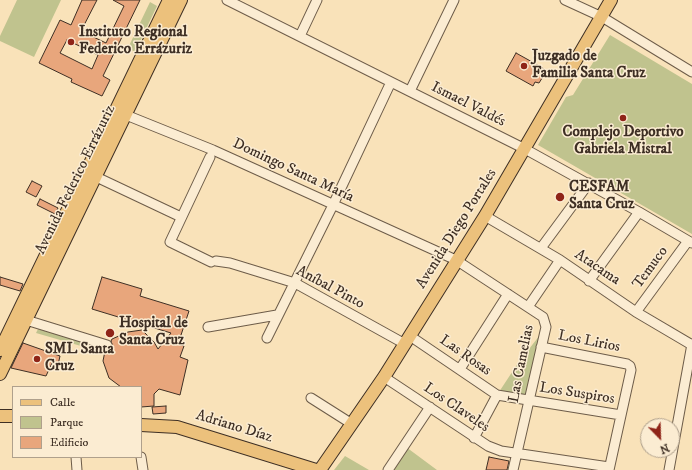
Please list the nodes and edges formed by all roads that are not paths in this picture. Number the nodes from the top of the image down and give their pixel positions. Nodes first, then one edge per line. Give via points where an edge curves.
1 (170, 0) edge
2 (181, 0) edge
3 (226, 0) edge
4 (317, 0) edge
5 (454, 0) edge
6 (565, 0) edge
7 (611, 0) edge
8 (602, 17) junction
9 (300, 36) junction
10 (692, 72) edge
11 (391, 82) junction
12 (410, 91) junction
13 (120, 113) junction
14 (525, 148) junction
15 (210, 157) dead end
16 (91, 175) junction
17 (588, 183) junction
18 (333, 205) junction
19 (639, 212) junction
20 (485, 216) junction
21 (181, 217) junction
22 (690, 242) edge
23 (541, 248) junction
24 (456, 260) junction
25 (560, 260) junction
26 (589, 281) junction
27 (295, 283) junction
28 (508, 294) junction
29 (528, 308) junction
30 (636, 312) junction
31 (277, 315) junction
32 (26, 320) junction
33 (208, 327) dead end
34 (267, 338) dead end
35 (407, 340) junction
36 (107, 345) dead end
37 (692, 345) edge
38 (541, 347) junction
39 (0, 350) edge
40 (460, 369) junction
41 (0, 374) edge
42 (384, 377) junction
43 (497, 395) junction
44 (311, 398) dead end
45 (530, 401) junction
46 (430, 407) junction
47 (621, 414) junction
48 (0, 416) edge
49 (12, 416) edge
50 (352, 424) junction
51 (142, 425) edge
52 (474, 438) junction
53 (517, 452) junction
54 (76, 458) edge
55 (141, 458) edge
56 (609, 469) edge
57 (77, 470) edge
58 (143, 470) edge
59 (316, 470) edge
60 (320, 470) edge
61 (388, 470) edge
62 (514, 470) edge
63 (669, 470) edge
64 (673, 470) edge

1 - 13 main road, Avenida Federico Errázuriz
2 - 13 main road, Avenida Federico Errázuriz
3 - 9 street, Ismael Valdés
4 - 9 street
5 - 12 street
6 - 8 street
7 - 8 main road, Avenida Diego Portales
8 - 10 street
8 - 14 main road, Avenida Diego Portales
9 - 11 street, Ismael Valdés
11 - 12 street, Ismael Valdés
11 - 18 street
12 - 14 street, Ismael Valdés
13 - 16 main road, Avenida Federico Errázuriz
13 - 18 street, Domingo Santa María via 213,150
14 - 17 street, Ismael Valdés
14 - 20 main road, Avenida Diego Portales
15 - 21 street
16 - 21 street
16 - 32 main road, Avenida Federico Errázuriz
16 - 39 main road, Avenida Federico Errázuriz
17 - 19 street, Ismael Valdés
17 - 23 street
18 - 24 street, Domingo Santa María
18 - 27 street
19 - 22 street, Ismael Valdés
19 - 26 street
20 - 23 street, Atacama
20 - 24 main road, Avenida Diego Portales
21 - 27 street, Aníbal Pinto via 170,242 214,261 230,263
22 - 30 street, Temuco
23 - 25 street, Atacama
24 - 28 street, Las Camelias
24 - 35 main road, Avenida Diego Portales
25 - 26 street, Atacama
25 - 29 street
26 - 30 street, Atacama
27 - 31 street
27 - 35 street, Aníbal Pinto
28 - 29 street, Las Camelias
28 - 40 street
29 - 38 street, Las Camelias via 543,317 546,327
30 - 37 street, Atacama
31 - 33 street
31 - 34 street
32 - 36 street
32 - 41 main road, Avenida Federico Errázuriz
35 - 40 street, Las Rosas
35 - 42 main road, Avenida Diego Portales
37 - 63 street
38 - 45 street, Las Camelias
38 - 47 street, Los Lirios via 630,366
40 - 43 street, Las Rosas
42 - 46 street, Los Claveles
42 - 50 main road, Avenida Diego Portales
43 - 45 street, Las Rosas
43 - 52 street
44 - 50 street
45 - 47 street, Los Suspiros
45 - 53 street, Las Camelias
46 - 52 street, Los Claveles
46 - 61 street
47 - 56 street
48 - 49 main road
50 - 60 main road, Avenida Diego Portales
51 - 59 main road, Adriano Díaz via 177,427
52 - 53 street, Los Claveles via 501,451
53 - 56 street, Los Claveles
53 - 62 street, Las Camelias
54 - 57 street
55 - 58 street
63 - 64 street

